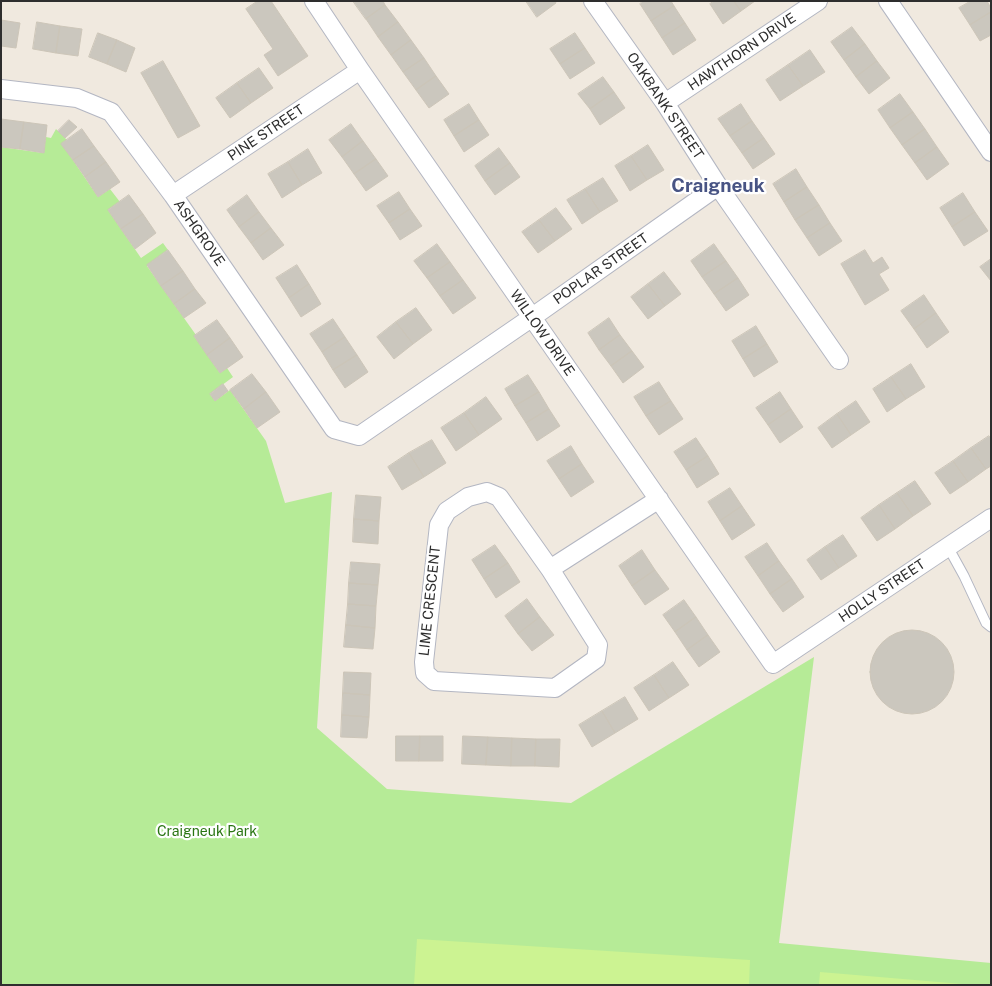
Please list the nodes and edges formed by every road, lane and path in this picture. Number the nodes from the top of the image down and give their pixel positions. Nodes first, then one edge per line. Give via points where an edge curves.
1 (314, 1) edge
2 (593, 1) edge
3 (818, 1) edge
4 (888, 1) edge
5 (360, 70) junction
6 (1, 89) edge
7 (665, 103) junction
8 (991, 152) edge
9 (718, 186) junction
10 (173, 195) junction
11 (531, 318) junction
12 (839, 360) dead end
13 (359, 436) joint
14 (658, 499) junction
15 (991, 518) edge
16 (948, 547) junction
17 (550, 569) junction
18 (991, 627) edge
19 (773, 664) joint

1 - 5 street, WILLOW DRIVE
2 - 7 street, OAKBANK STREET
3 - 7 street, HAWTHORN DRIVE
4 - 8 street
5 - 10 street, PINE STREET
5 - 11 street, WILLOW DRIVE
6 - 10 street, ASHGROVE via 77,98 111,112
7 - 9 street, OAKBANK STREET
9 - 11 street, POPLAR STREET
9 - 12 street, OAKBANK STREET
10 - 13 street, ASHGROVE via 334,429
11 - 13 street, POPLAR STREET
11 - 14 street, WILLOW DRIVE
14 - 17 street
14 - 19 street, WILLOW DRIVE
15 - 16 street, HOLLY STREET
16 - 18 lane via 986,623
16 - 19 street, HOLLY STREET
17 - 17 street, LIME CRESCENT via 598,645 596,659 556,688 434,681 425,673 439,525 447,511 468,497 487,492 499,497

